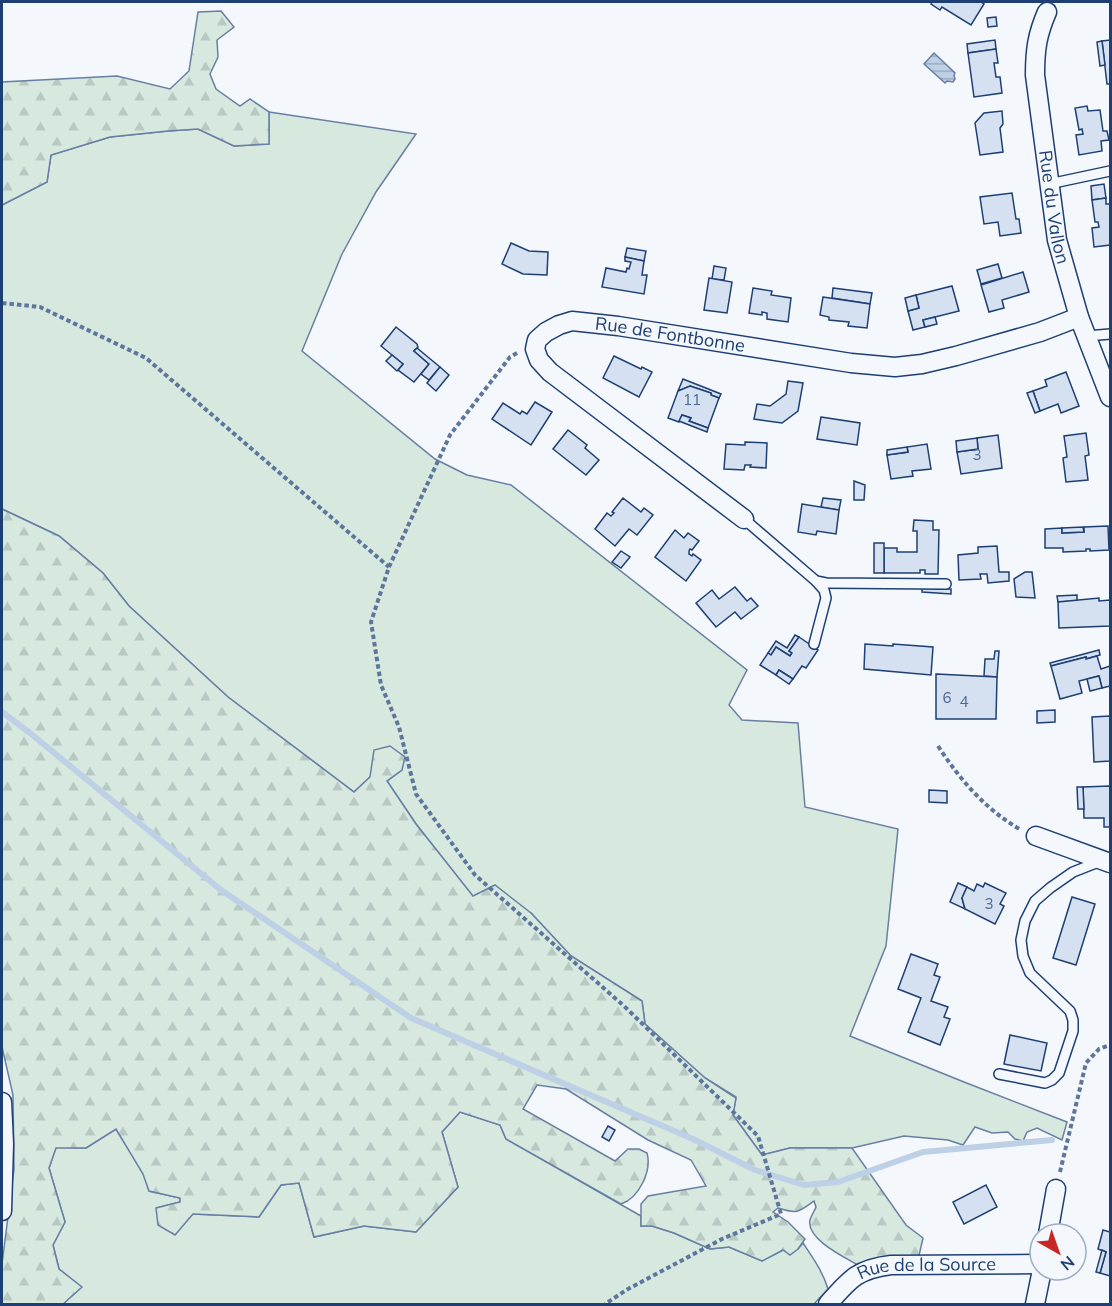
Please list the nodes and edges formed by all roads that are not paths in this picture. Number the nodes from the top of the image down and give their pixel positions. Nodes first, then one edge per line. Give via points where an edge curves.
1 (1047, 12) dead end
2 (1110, 171) edge
3 (1049, 184) junction
4 (1079, 316) junction
5 (1110, 334) edge
6 (1087, 336) junction
7 (1110, 397) edge
8 (744, 519) joint
9 (816, 580) junction
10 (946, 584) dead end
11 (814, 644) dead end
12 (1036, 836) road end
13 (1107, 862) edge
14 (999, 1074) dead end
15 (2, 1102) edge
16 (1056, 1189) road end
17 (2, 1211) edge
18 (1050, 1222) edge
19 (1028, 1264) edge
20 (1040, 1282) edge
21 (828, 1305) edge
22 (1035, 1305) edge

1 - 3 street, Rue du Vallon via 1039,31 1035,75
2 - 3 lane
3 - 4 street, Rue du Vallon via 1057,240
4 - 6 street, Rue du Vallon
4 - 8 street, Rue de Fontbonne via 1040,332 956,356 895,367 572,321 537,340 539,360 550,372
5 - 6 lane
6 - 7 street, Rue du Vallon
8 - 9 lane
9 - 10 lane
9 - 11 lane via 826,598
12 - 13 street
13 - 14 lane via 1073,872 1050,888 1035,901 1025,921 1021,940 1030,973 1070,1011 1073,1031 1059,1073 1045,1083
15 - 17 street
16 - 18 street
19 - 21 street, Rue de la Source via 876,1267 847,1283
20 - 22 street

